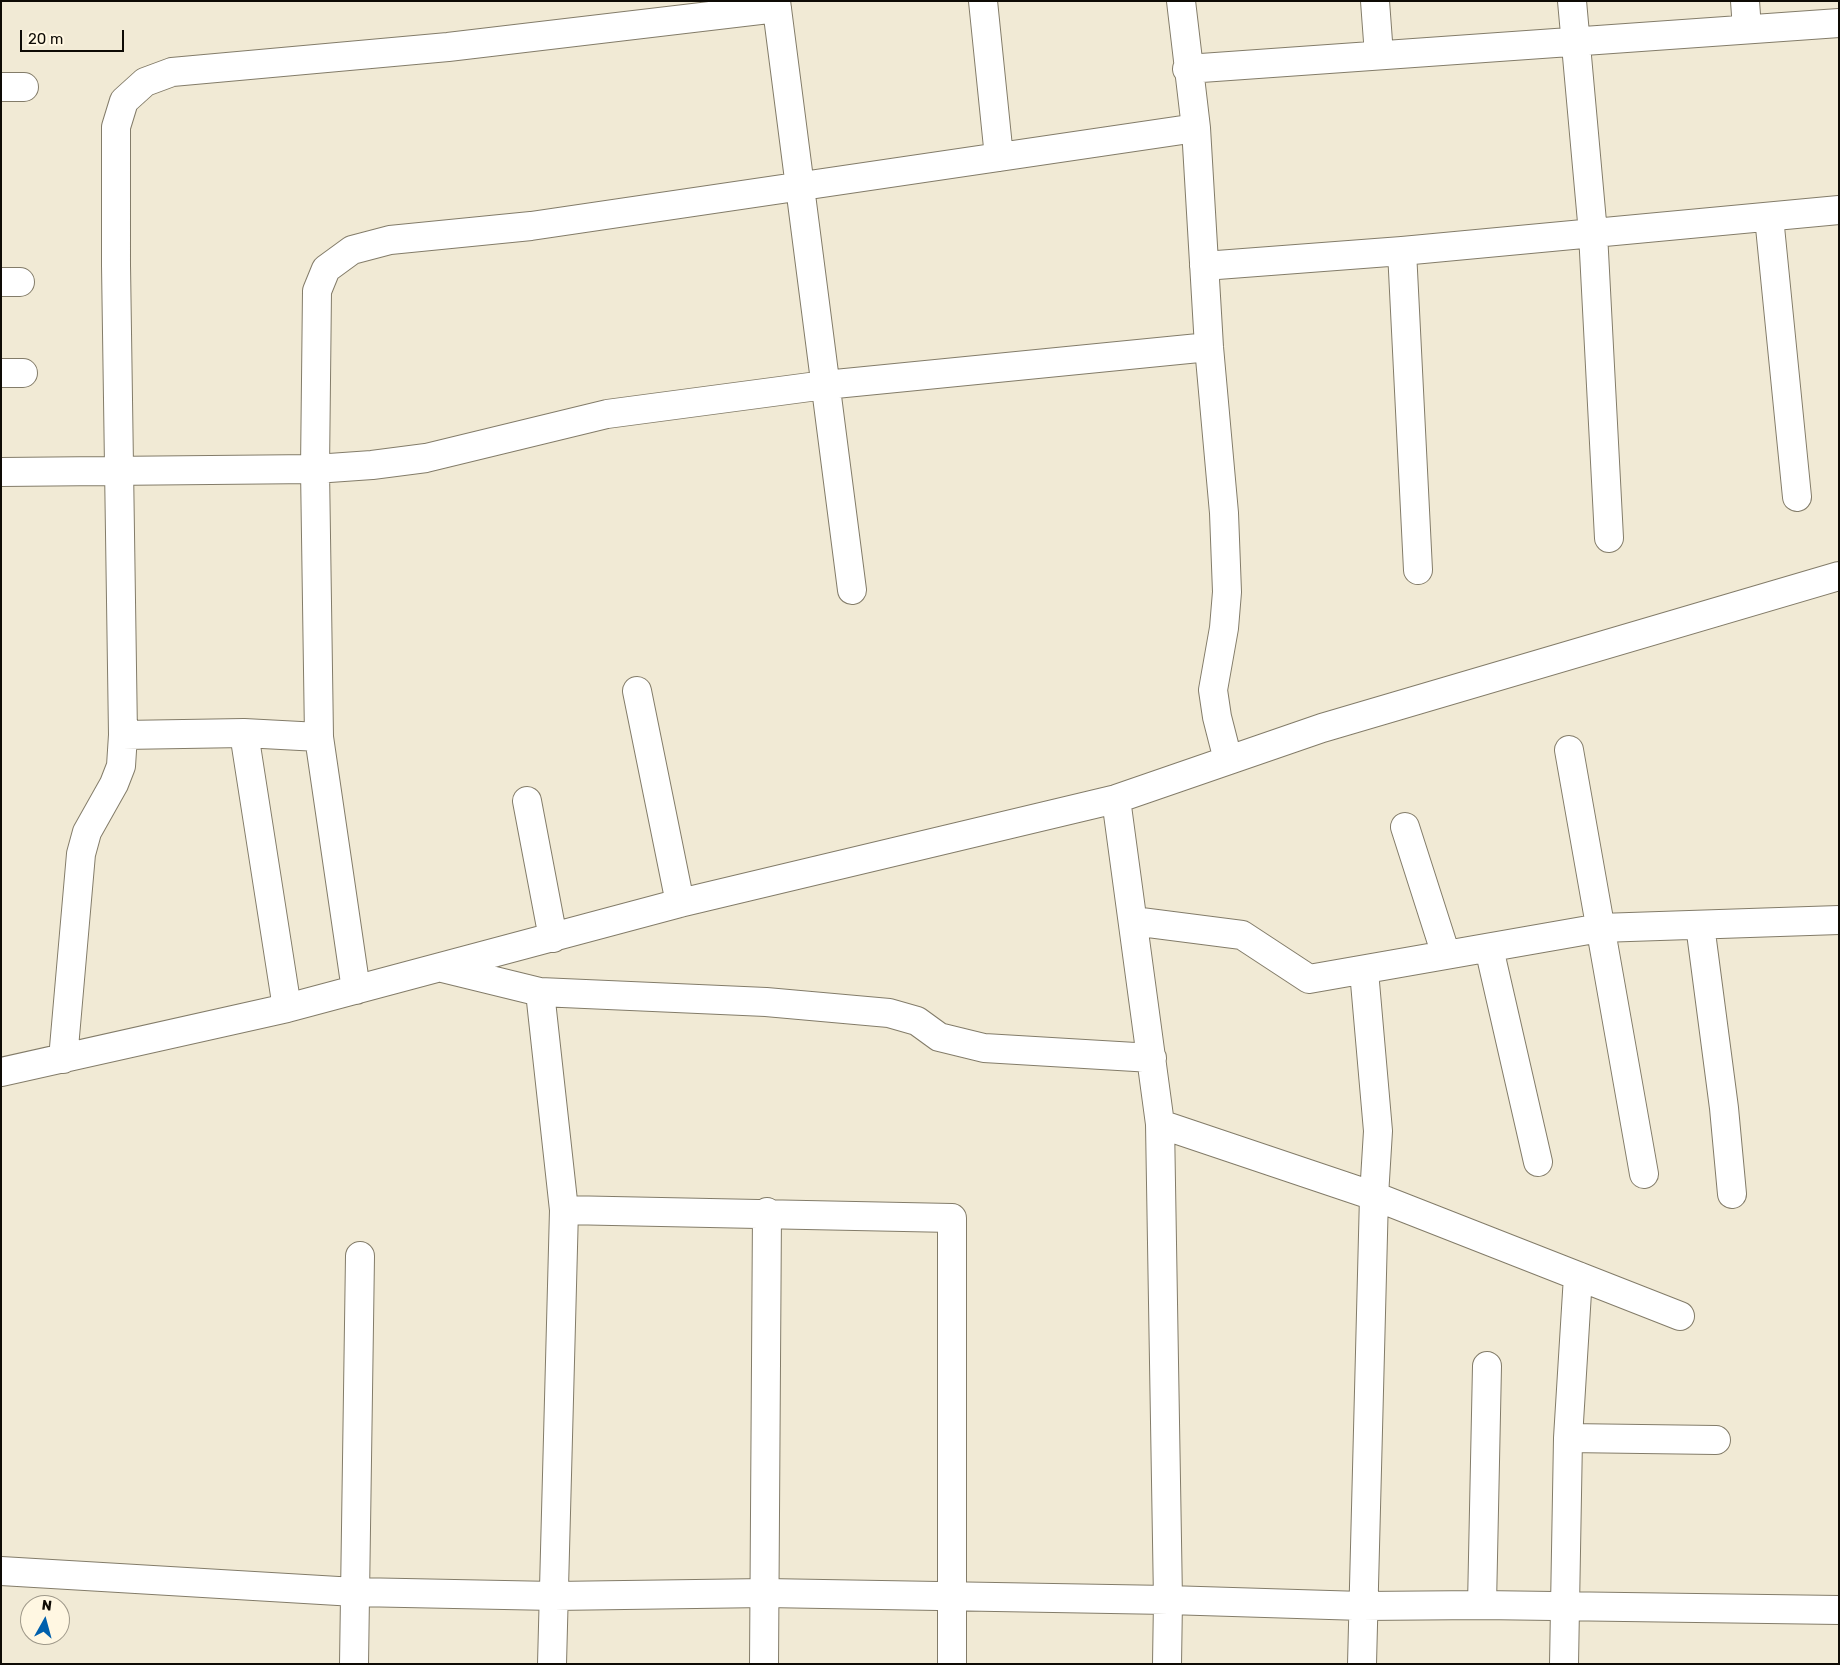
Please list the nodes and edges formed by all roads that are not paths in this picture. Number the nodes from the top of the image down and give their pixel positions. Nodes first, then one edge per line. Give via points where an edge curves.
1 (982, 1) edge
2 (1181, 1) edge
3 (1375, 1) edge
4 (1572, 1) edge
5 (1744, 1) edge
6 (776, 5) edge
7 (1839, 23) edge
8 (1746, 29) junction
9 (1576, 41) junction
10 (1379, 55) junction
11 (1187, 69) junction
12 (1196, 128) junction
13 (999, 158) junction
14 (799, 188) junction
15 (1839, 210) edge
16 (1769, 217) junction
17 (1592, 233) junction
18 (1402, 251) junction
19 (1204, 266) junction
20 (1209, 347) junction
21 (825, 385) junction
22 (315, 468) junction
23 (120, 471) junction
24 (1, 472) edge
25 (1797, 497) dead end
26 (1610, 538) dead end
27 (1418, 570) dead end
28 (1839, 576) edge
29 (852, 590) dead end
30 (637, 691) dead end
31 (244, 733) junction
32 (123, 735) junction
33 (320, 737) junction
34 (1569, 750) dead end
35 (1228, 760) junction
36 (1116, 799) junction
37 (527, 800) dead end
38 (1405, 828) dead end
39 (680, 903) junction
40 (1839, 920) edge
41 (1133, 922) junction
42 (1700, 925) junction
43 (1600, 928) junction
44 (553, 938) junction
45 (1489, 948) junction
46 (1446, 955) junction
47 (437, 967) junction
48 (1364, 971) junction
49 (356, 990) junction
50 (540, 992) junction
51 (287, 1008) junction
52 (1152, 1058) junction
53 (63, 1059) junction
54 (1, 1072) edge
55 (1160, 1124) junction
56 (1538, 1162) dead end
57 (1644, 1174) dead end
58 (1732, 1194) dead end
59 (1374, 1196) junction
60 (564, 1210) junction
61 (767, 1212) junction
62 (360, 1256) dead end
63 (1578, 1276) junction
64 (1680, 1316) dead end
65 (1487, 1366) dead end
66 (1568, 1438) junction
67 (1716, 1440) dead end
68 (1, 1571) edge
69 (355, 1592) junction
70 (766, 1592) junction
71 (554, 1596) junction
72 (953, 1597) junction
73 (1168, 1600) junction
74 (1482, 1605) junction
75 (1362, 1606) junction
76 (1565, 1606) junction
77 (1839, 1610) edge
78 (354, 1664) edge
79 (552, 1664) edge
80 (764, 1664) edge
81 (952, 1664) edge
82 (1167, 1664) edge
83 (1362, 1664) edge
84 (1564, 1664) edge

1 - 13 street
2 - 11 street
3 - 10 street
4 - 9 street
5 - 8 street
6 - 14 street
6 - 23 street via 448,47 172,72 145,82 124,101 116,126 116,352
7 - 8 street
8 - 9 street
9 - 10 street
9 - 17 street
10 - 11 street
11 - 12 street
12 - 13 street
12 - 19 street
13 - 14 street
14 - 21 street
14 - 22 street via 531,226 390,240 352,250 326,269 317,291
15 - 16 street
16 - 17 street
16 - 25 street
17 - 18 street
17 - 26 street
18 - 19 street
18 - 27 street
19 - 20 street
20 - 21 street
20 - 35 street via 1224,513 1227,592 1213,690
21 - 22 street via 607,414 426,458
21 - 29 street
22 - 23 street
22 - 33 street
23 - 24 street
23 - 32 street
28 - 35 street via 1322,728
30 - 39 street
31 - 32 street
31 - 33 street
31 - 51 street
32 - 53 street via 121,766 87,832 81,854
33 - 49 street
34 - 43 street
35 - 36 street
36 - 39 street
36 - 41 street
37 - 44 street
38 - 46 street
39 - 44 street
40 - 42 street
41 - 48 street via 1242,935 1309,979
41 - 52 street
42 - 43 street
42 - 58 street
43 - 45 street
43 - 57 street
44 - 47 street
45 - 46 street
45 - 56 street
46 - 48 street
47 - 49 street
47 - 50 street
48 - 59 street via 1378,1131
49 - 51 street
50 - 52 street via 854,1009 889,1013 916,1021 939,1037 984,1048
50 - 60 street
51 - 53 street
52 - 55 street
53 - 54 street
55 - 59 street
55 - 73 street
59 - 63 street
59 - 75 street
60 - 61 street
60 - 71 street
61 - 70 street
61 - 72 street via 952,1218
62 - 69 street
63 - 64 street
63 - 66 street
65 - 74 street
66 - 67 street
66 - 76 street
68 - 69 street
69 - 71 street
69 - 78 street
70 - 71 street
70 - 72 street
70 - 80 street
71 - 79 street
72 - 73 street
72 - 81 street
73 - 75 street
73 - 82 street
74 - 75 street
74 - 76 street
75 - 83 street
76 - 77 street
76 - 84 street

